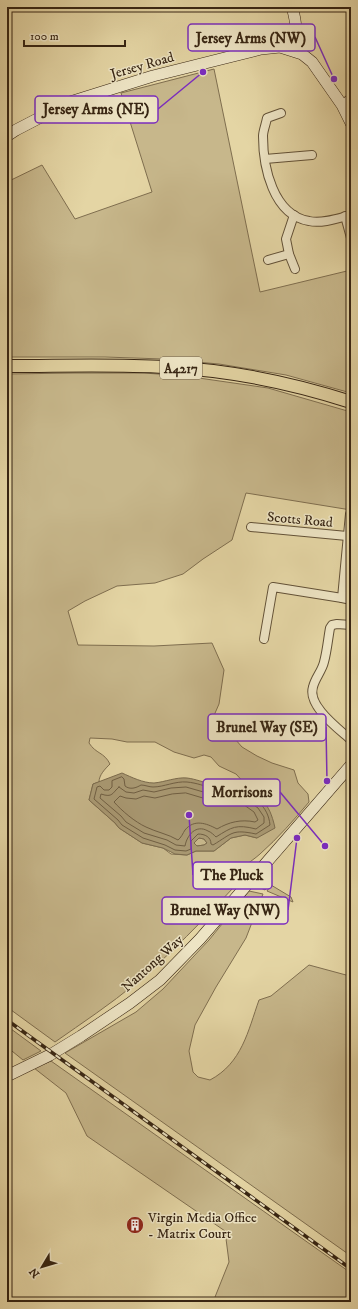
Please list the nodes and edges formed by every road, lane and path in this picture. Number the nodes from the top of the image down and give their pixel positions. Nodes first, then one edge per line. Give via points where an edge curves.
1 (292, 7) edge
2 (292, 50) junction
3 (351, 98) edge
4 (342, 105) junction
5 (281, 113) dead end
6 (351, 123) edge
7 (7, 136) edge
8 (312, 155) dead end
9 (265, 159) junction
10 (294, 215) junction
11 (348, 216) edge
12 (351, 238) edge
13 (289, 254) junction
14 (268, 260) dead end
15 (295, 269) dead end
16 (7, 366) edge
17 (351, 402) edge
18 (350, 514) dead end
19 (251, 527) dead end
20 (347, 536) junction
21 (342, 598) junction
22 (351, 600) edge
23 (351, 626) edge
24 (264, 640) dead end
25 (351, 740) edge
26 (351, 765) edge
27 (7, 1076) edge

1 - 2 street via 296,33
2 - 4 street via 312,62
2 - 7 street, Jersey Road via 280,47 261,49 153,76 70,102
3 - 4 street
4 - 6 street
5 - 9 street via 268,118 263,135
8 - 9 street
9 - 10 street via 270,184 277,199
10 - 11 street via 309,221 334,220
10 - 13 street via 286,239
11 - 12 street
13 - 14 street
13 - 15 street
16 - 17 main road, A4217 via 166,367 240,376
18 - 20 street, Scotts Road
19 - 20 street, Scotts Road
20 - 21 street, Scotts Road
21 - 22 street
21 - 24 street via 273,587
23 - 25 street via 337,624 330,628 324,663 312,694 320,710
26 - 27 street, Nantong Way via 200,939 160,980 81,1036

